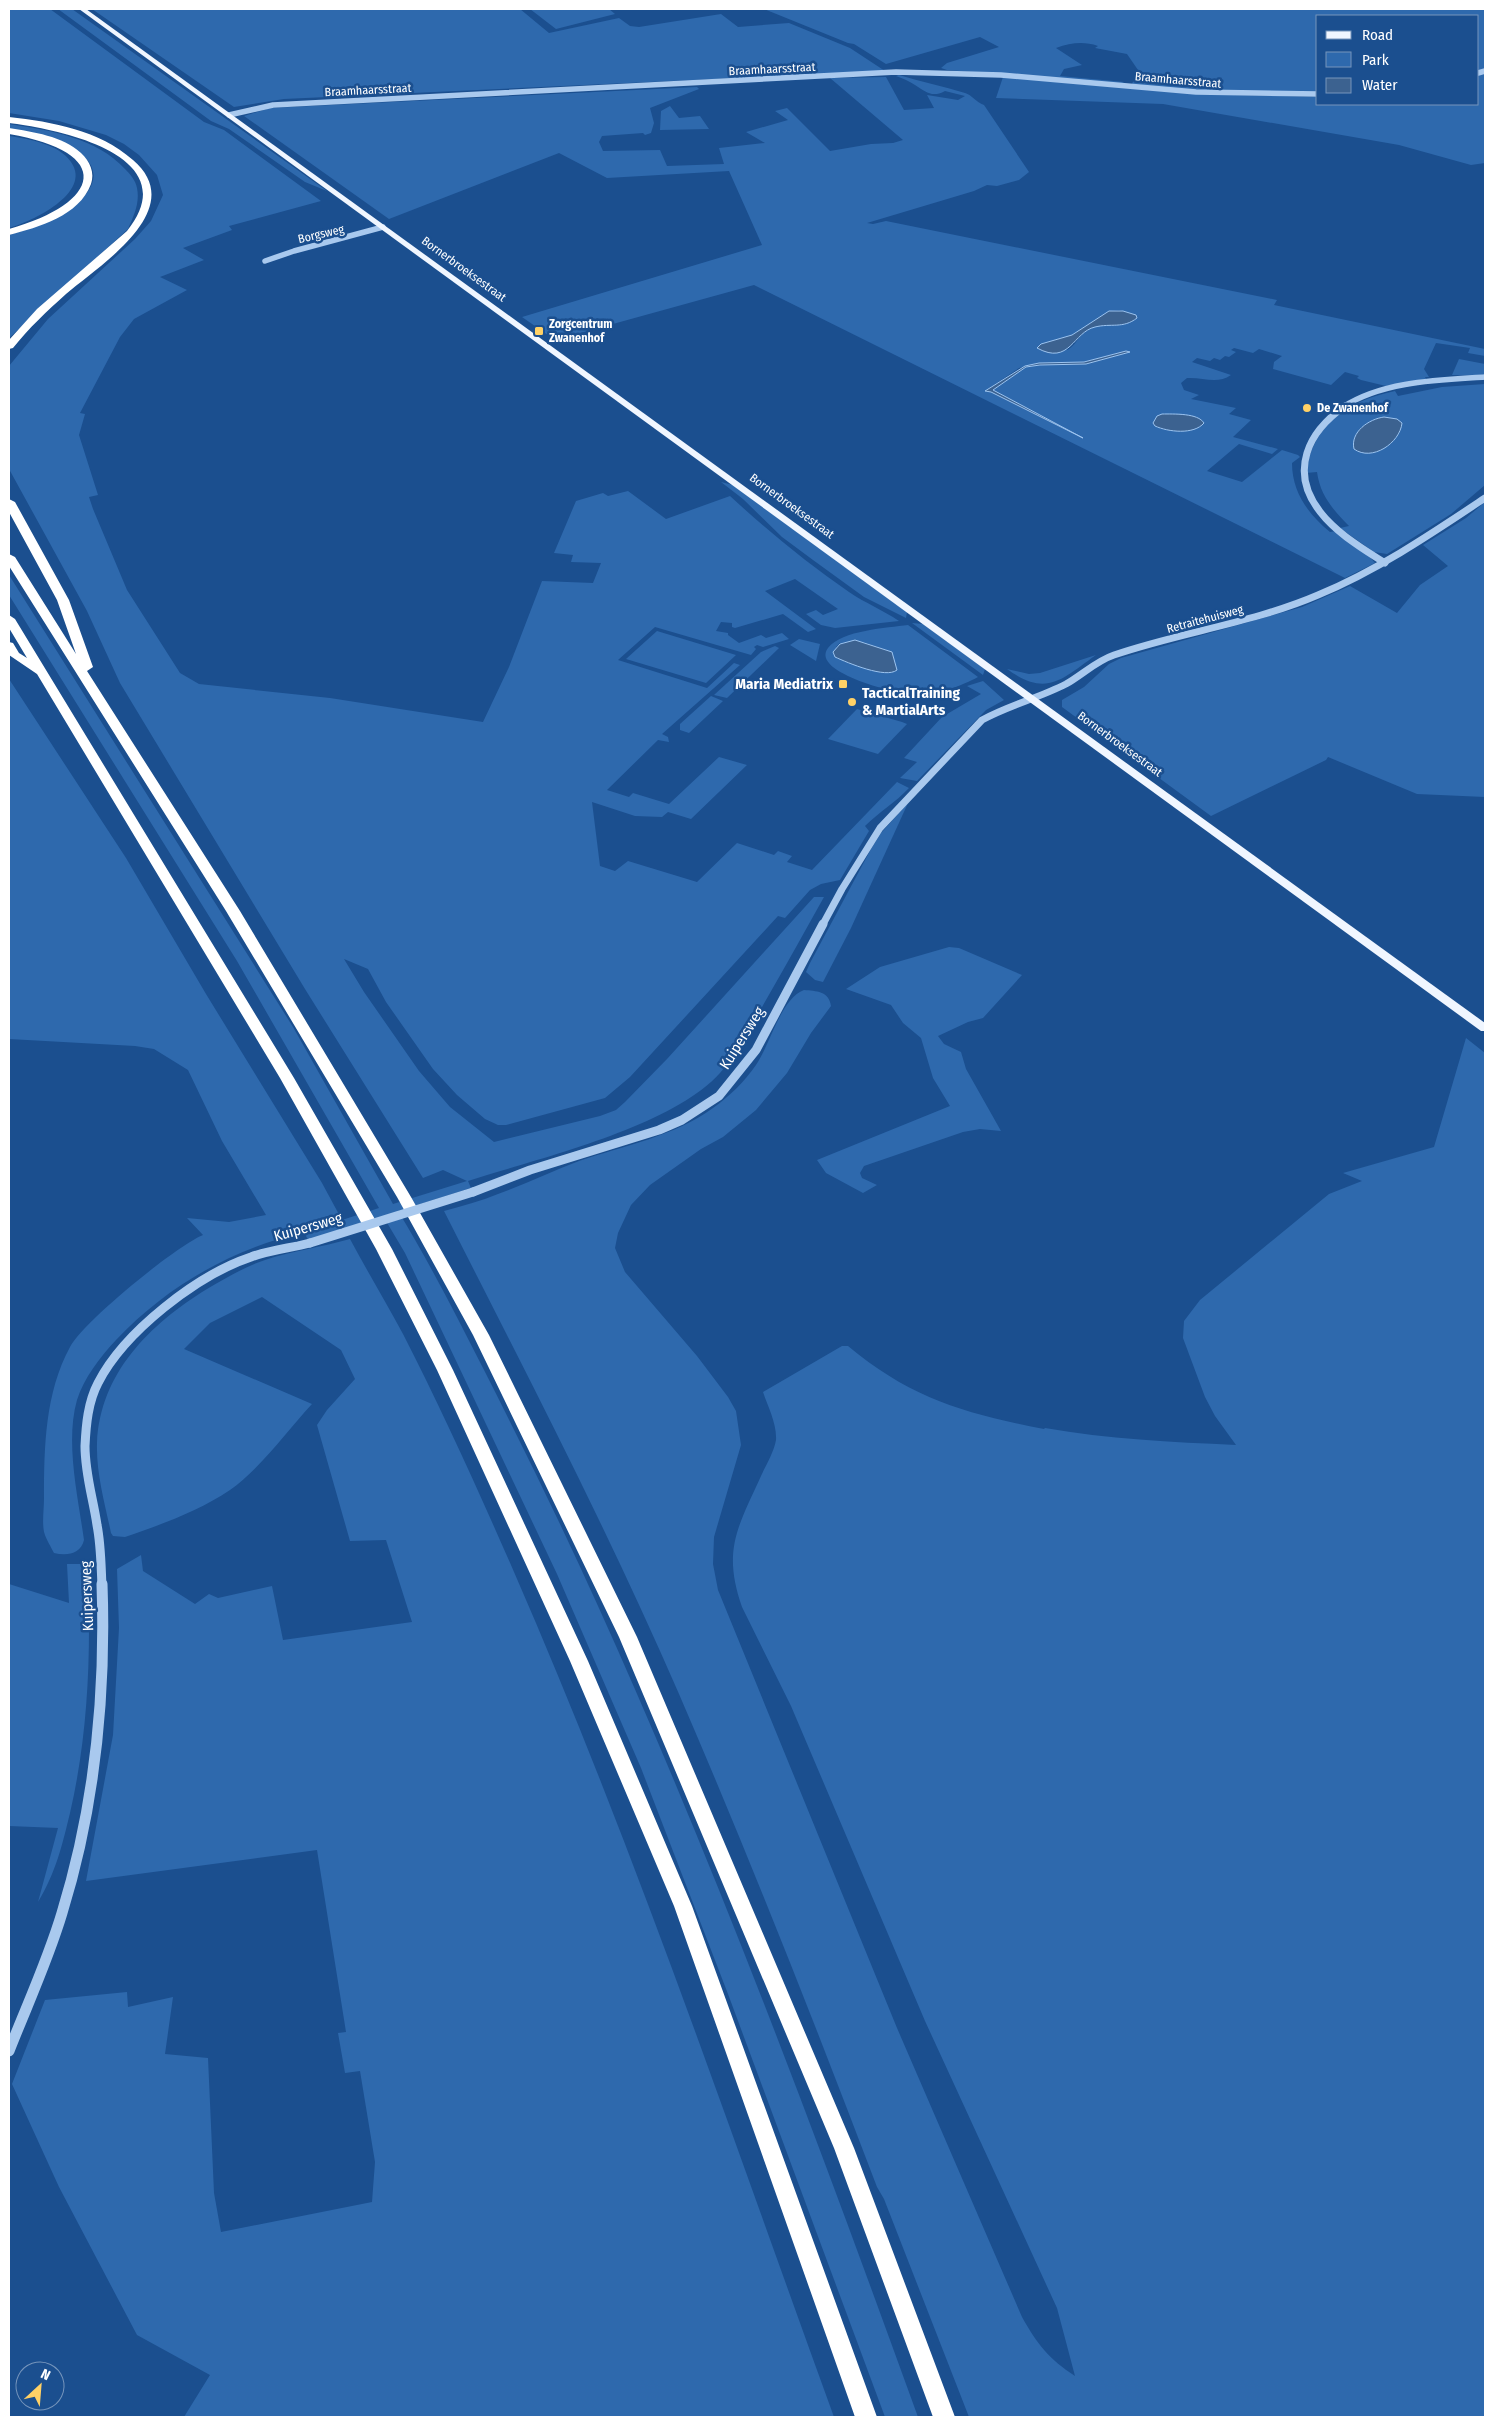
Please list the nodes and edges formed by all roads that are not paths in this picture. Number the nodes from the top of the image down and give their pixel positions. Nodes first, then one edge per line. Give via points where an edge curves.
1 (82, 9) edge
2 (1316, 94) edge
3 (229, 115) junction
4 (9, 120) edge
5 (9, 131) edge
6 (383, 227) junction
7 (9, 232) edge
8 (265, 261) dead end
9 (9, 346) edge
10 (1485, 378) edge
11 (1485, 498) edge
12 (9, 502) edge
13 (9, 557) edge
14 (1385, 563) junction
15 (9, 619) edge
16 (9, 646) edge
17 (42, 675) junction
18 (96, 693) junction
19 (1032, 697) junction
20 (1485, 1028) edge
21 (9, 2052) edge
22 (866, 2417) edge
23 (944, 2417) edge

1 - 3 main road, Bornerbroeksestraat
2 - 3 street, Braamhaarsstraat via 1206,93 994,74 896,72 273,105
3 - 6 main road, Bornerbroeksestraat
4 - 9 highway via 58,128 108,146 138,169 147,193 143,213 129,234
5 - 7 highway via 39,136 65,146 86,163 88,179 83,193 68,207 31,226
6 - 8 street, Borgsweg via 324,245 287,252
6 - 19 main road, Bornerbroeksestraat
10 - 14 street via 1416,385 1364,398 1342,408 1313,438 1302,469 1309,498 1340,531
11 - 14 street, Retraitehuisweg via 1436,533
12 - 18 highway via 63,600
13 - 18 highway
14 - 19 street, Retraitehuisweg via 1300,603 1114,655 1094,664 1064,685
15 - 17 highway
16 - 17 highway via 15,655
17 - 22 highway via 287,1078 351,1190 432,1344 508,1503 683,1906
18 - 23 highway via 333,1076 481,1335 628,1637 844,2148
19 - 20 main road, Bornerbroeksestraat
19 - 21 street, Kuipersweg, bridge via 982,720 880,828 842,889 756,1050 719,1096 682,1120 659,1130 310,1243 251,1257 204,1282 137,1332 117,1354 98,1384 87,1430 86,1468 98,1525 104,1615 100,1713 89,1811 62,1915

